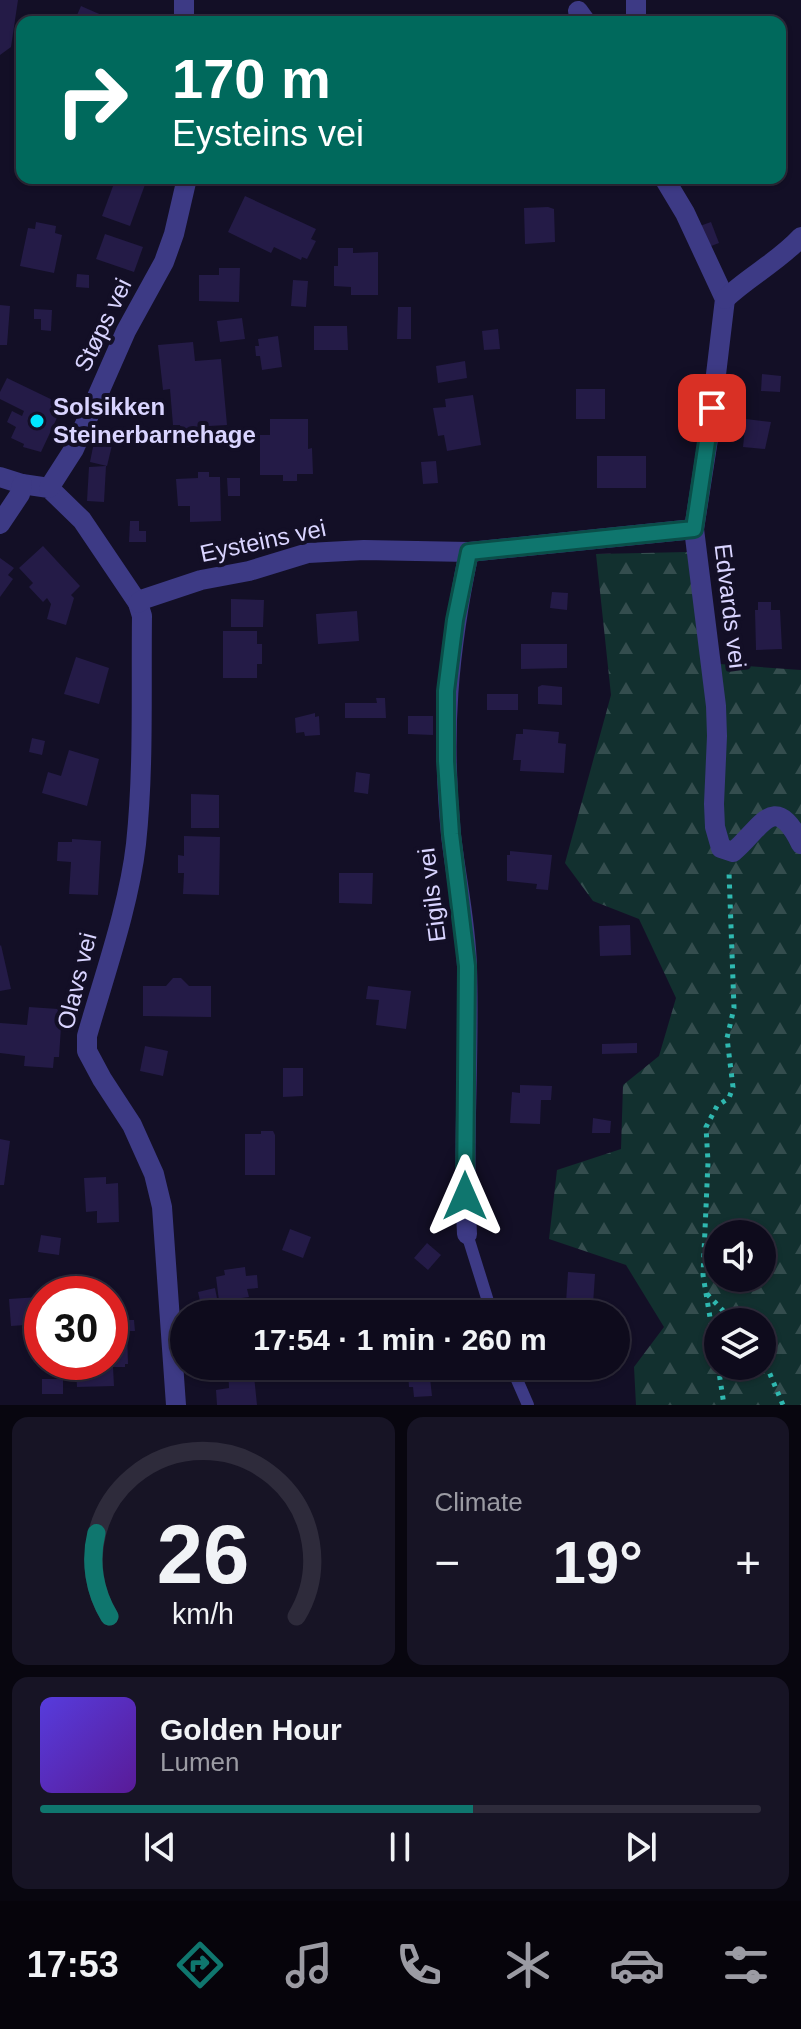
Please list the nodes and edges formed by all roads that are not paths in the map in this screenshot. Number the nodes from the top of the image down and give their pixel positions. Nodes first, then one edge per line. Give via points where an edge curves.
1 (186, 184) edge
2 (668, 184) edge
3 (801, 237) edge
4 (725, 299) junction
5 (0, 477) edge
6 (22, 484) junction
7 (49, 488) junction
8 (0, 524) edge
9 (694, 529) junction
10 (469, 552) junction
11 (138, 603) junction
12 (801, 844) edge
13 (467, 1234) joint
14 (488, 1300) edge
15 (517, 1380) edge
16 (176, 1405) edge
17 (528, 1405) edge

1 - 7 street, Støps vei via 164,262 126,331 74,449
2 - 4 street
3 - 4 street
4 - 9 street, Edvards vei
5 - 6 street
6 - 7 street
6 - 8 street
7 - 11 street via 82,520
9 - 10 street, Eysteins vei
9 - 12 street, Edvards vei via 716,706 715,827 721,848 736,851 771,815 790,824
10 - 11 street, Eysteins vei via 308,553 201,580
10 - 13 street, Eigils vei via 446,691 451,834 467,966
11 - 16 street, Olavs vei via 141,752 135,847 87,1051 132,1125 154,1174 162,1207
13 - 14 lane
15 - 17 lane

